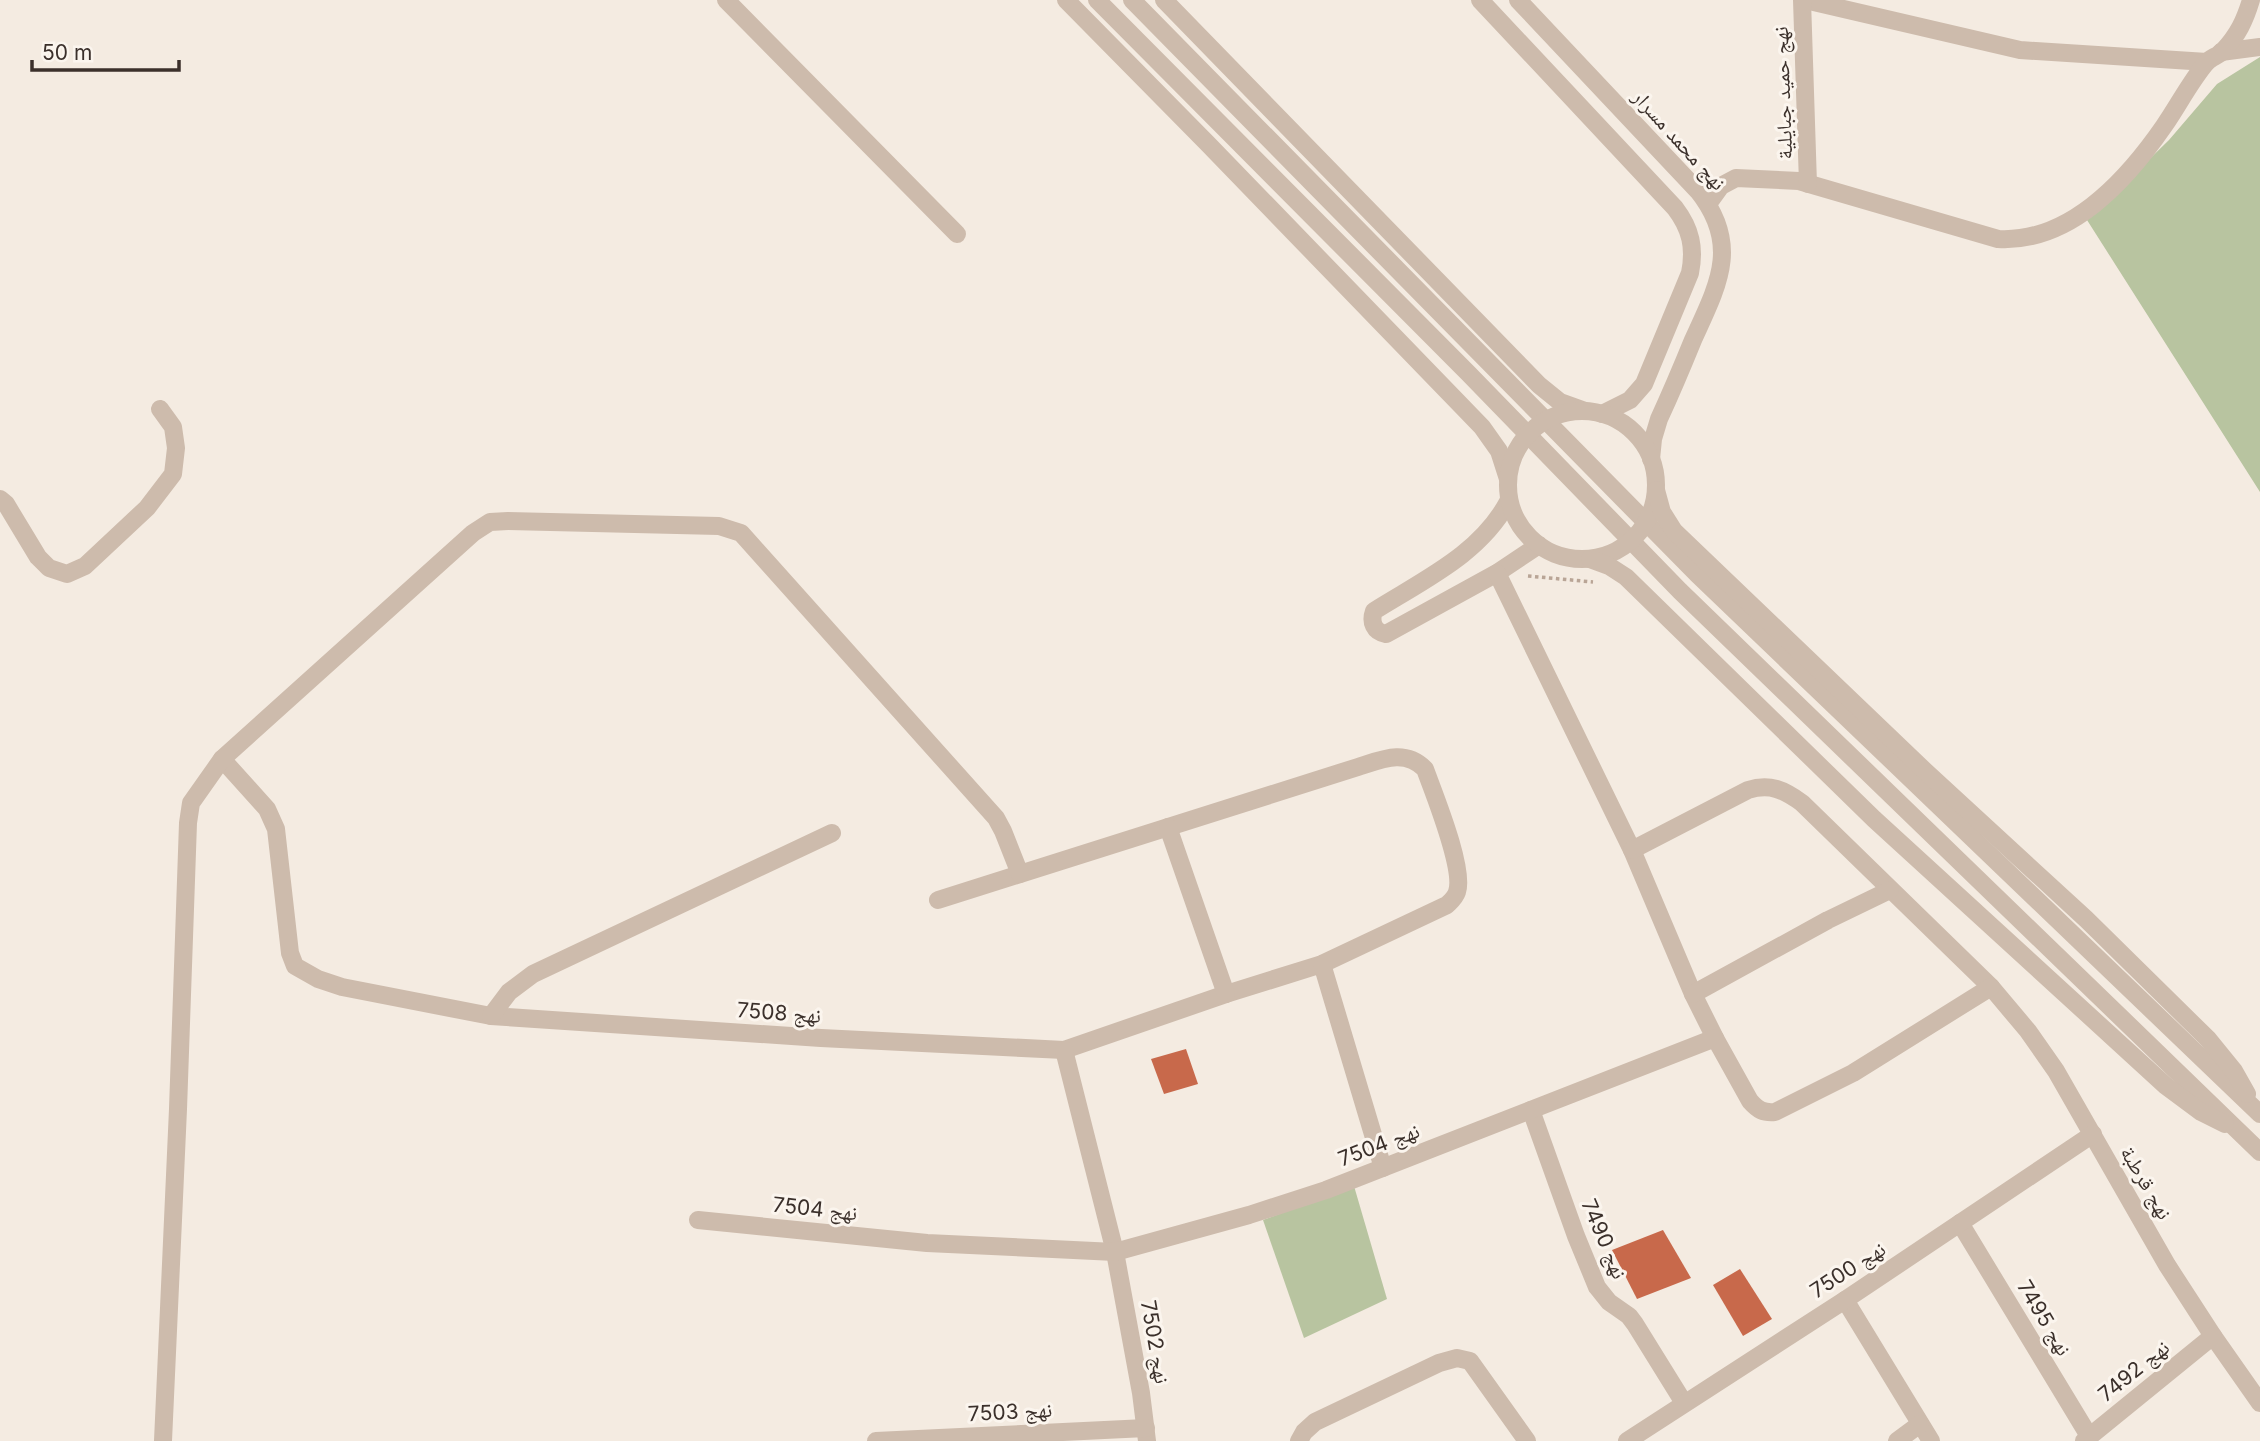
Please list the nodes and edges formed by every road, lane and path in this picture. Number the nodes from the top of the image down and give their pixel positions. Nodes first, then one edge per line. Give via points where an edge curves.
1 (726, 0) edge
2 (1066, 0) edge
3 (1097, 0) edge
4 (1132, 0) edge
5 (1164, 0) edge
6 (1480, 0) edge
7 (1518, 0) edge
8 (1804, 0) edge
9 (2252, 0) edge
10 (2260, 47) edge
11 (2214, 57) junction
12 (1808, 184) junction
13 (1708, 204) junction
14 (957, 234) dead end
15 (160, 410) dead end
16 (1593, 412) junction
17 (1651, 458) junction
18 (1508, 479) junction
19 (1656, 490) junction
20 (0, 499) edge
21 (1510, 500) junction
22 (1539, 545) junction
23 (1590, 559) junction
24 (1497, 573) junction
25 (222, 759) junction
26 (1168, 827) junction
27 (832, 833) dead end
28 (1632, 850) junction
29 (1020, 874) junction
30 (1890, 890) junction
31 (938, 900) dead end
32 (1322, 964) junction
33 (1991, 987) junction
34 (1226, 994) junction
35 (1693, 994) junction
36 (491, 1016) junction
37 (1715, 1038) junction
38 (1065, 1050) junction
39 (1531, 1110) junction
40 (2256, 1110) edge
41 (2239, 1131) junction
42 (2093, 1135) junction
43 (2260, 1152) edge
44 (1383, 1168) junction
45 (698, 1220) dead end
46 (1960, 1223) junction
47 (1115, 1252) junction
48 (1846, 1300) junction
49 (2213, 1336) junction
50 (2260, 1403) edge
51 (1684, 1404) junction
52 (1920, 1424) junction
53 (1147, 1434) edge
54 (1653, 1434) edge
55 (2087, 1438) edge
56 (163, 1441) edge
57 (876, 1441) edge
58 (1299, 1441) edge
59 (1527, 1441) edge
60 (1627, 1441) edge
61 (1897, 1441) edge
62 (1931, 1441) edge

1 - 14 street
2 - 18 street via 1482,428 1499,451
3 - 41 street via 1680,591
4 - 40 street via 1697,574
5 - 16 street via 1539,385 1560,402
6 - 16 street via 1675,208 1693,245 1690,272 1649,375 1630,400
7 - 13 street, نهج محمد مسرار
8 - 11 street via 2020,50
8 - 12 street, نهج حميد جبايلية
9 - 11 street via 2242,28
10 - 11 street
11 - 12 street via 2129,172 2076,216 2038,234 1998,239
12 - 13 street via 1736,178 1721,186
13 - 17 street, نهج محمد مسرار via 1721,235 1722,268 1659,419
15 - 20 street via 173,427 173,474 147,508 85,566 67,574 48,568
16 - 17 street via 1626,426
16 - 18 street via 1560,414 1538,426 1514,455
17 - 19 street
18 - 21 street
19 - 23 street via 1650,515 1636,536 1615,551
19 - 40 street via 1674,531 2208,1039 2234,1071
21 - 22 street via 1520,526
21 - 24 street via 1490,530 1469,550 1374,611 1373,626 1386,634
22 - 23 street via 1563,556
22 - 24 street
23 - 41 street via 1626,578 1874,819 2166,1086 2201,1112
24 - 28 street
25 - 29 street via 472,533 490,522 719,526 741,533 996,818
25 - 36 street, نهج 7508 via 267,809 275,828 290,953 296,966 342,987
25 - 56 street via 191,803 188,823
26 - 29 street
26 - 32 street via 1386,758 1404,756 1417,761 1425,769 1454,854 1457,895 1428,916
26 - 34 street
27 - 36 street via 533,974 509,992
28 - 30 street, نهج قرطبة via 1730,797 1761,786 1772,787 1802,803
28 - 35 street
29 - 31 street
30 - 33 street, نهج قرطبة
30 - 35 street
32 - 34 street
32 - 44 street
33 - 37 street via 1853,1073 1775,1112 1765,1113 1750,1101
33 - 42 street, نهج قرطبة via 2056,1071
34 - 38 street
35 - 37 street
36 - 38 street, نهج 7508
37 - 39 street, نهج 7504
38 - 47 street, نهج 7502
39 - 44 street, نهج 7504
39 - 51 street, نهج 7490 via 1597,1287 1635,1324
41 - 43 street
42 - 46 street, نهج 7500
42 - 49 street, نهج قرطبة
44 - 47 street, نهج 7504 via 1249,1214
45 - 47 street, نهج 7504 via 926,1243
46 - 48 street, نهج 7500
46 - 55 street, نهج 7495
47 - 53 street, نهج 7502
48 - 51 street, نهج 7500
48 - 52 street
49 - 50 street, نهج قرطبة
49 - 55 street, نهج 7492
51 - 54 street, نهج 7500
52 - 61 street
52 - 62 street
53 - 57 street, نهج 7503
54 - 60 street, نهج 7500
58 - 59 street via 1315,1422 1457,1358 1469,1361

